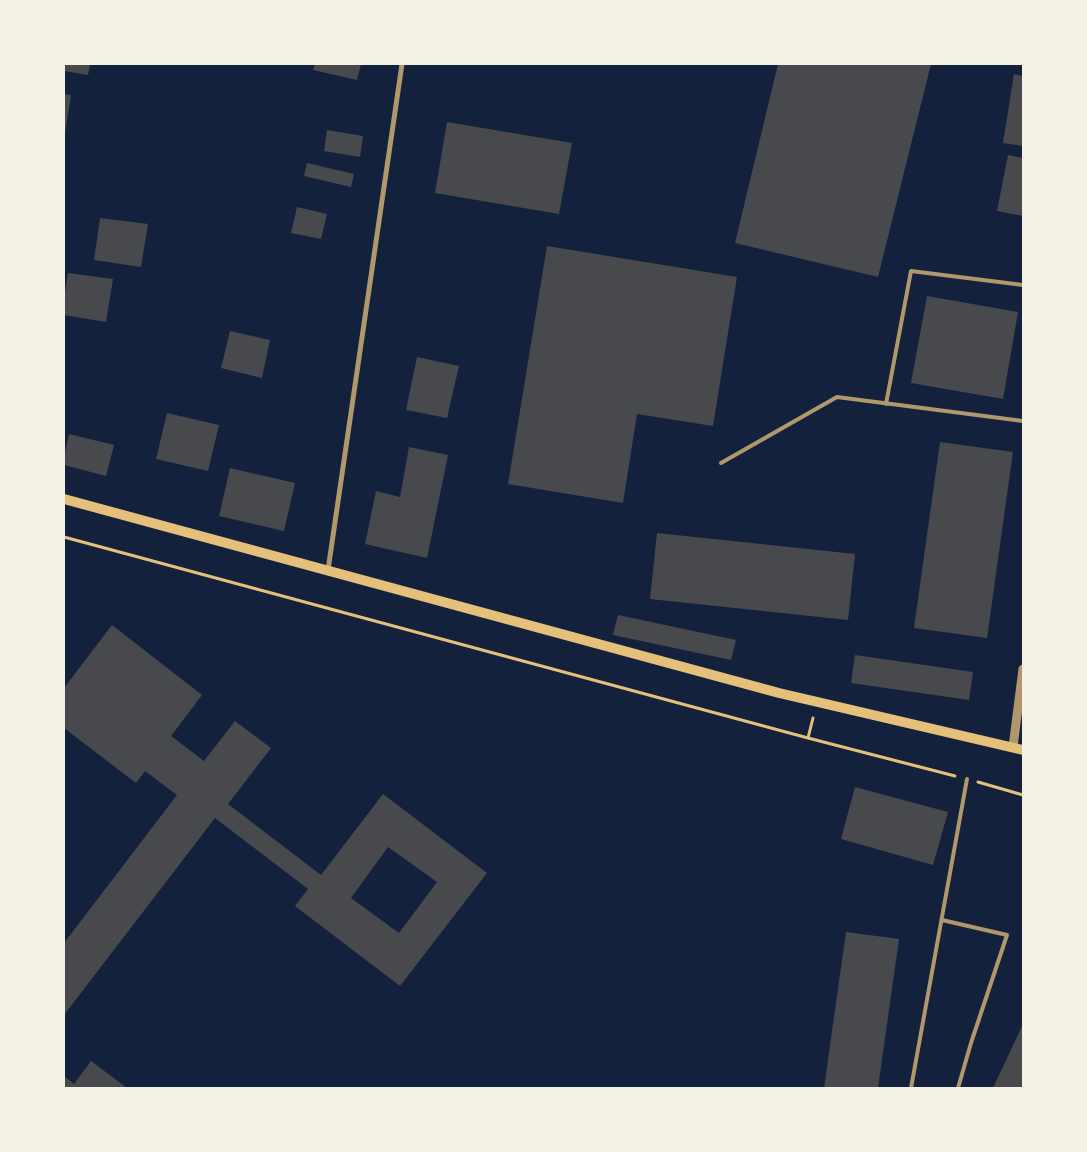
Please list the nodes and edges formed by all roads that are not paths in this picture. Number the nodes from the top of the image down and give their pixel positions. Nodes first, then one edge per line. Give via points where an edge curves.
1 (402, 64) edge
2 (1023, 285) edge
3 (886, 404) junction
4 (1023, 422) edge
5 (722, 463) dead end
6 (64, 499) edge
7 (328, 570) junction
8 (1023, 669) edge
9 (1018, 749) edge
10 (967, 779) road end
11 (942, 920) junction
12 (911, 1088) edge
13 (958, 1088) edge

1 - 7 street
2 - 3 lane via 911,271
3 - 4 lane
3 - 5 lane via 837,397
6 - 7 main road
7 - 9 main road via 779,693
8 - 9 street
10 - 11 lane
11 - 12 lane
11 - 13 lane via 1007,935

